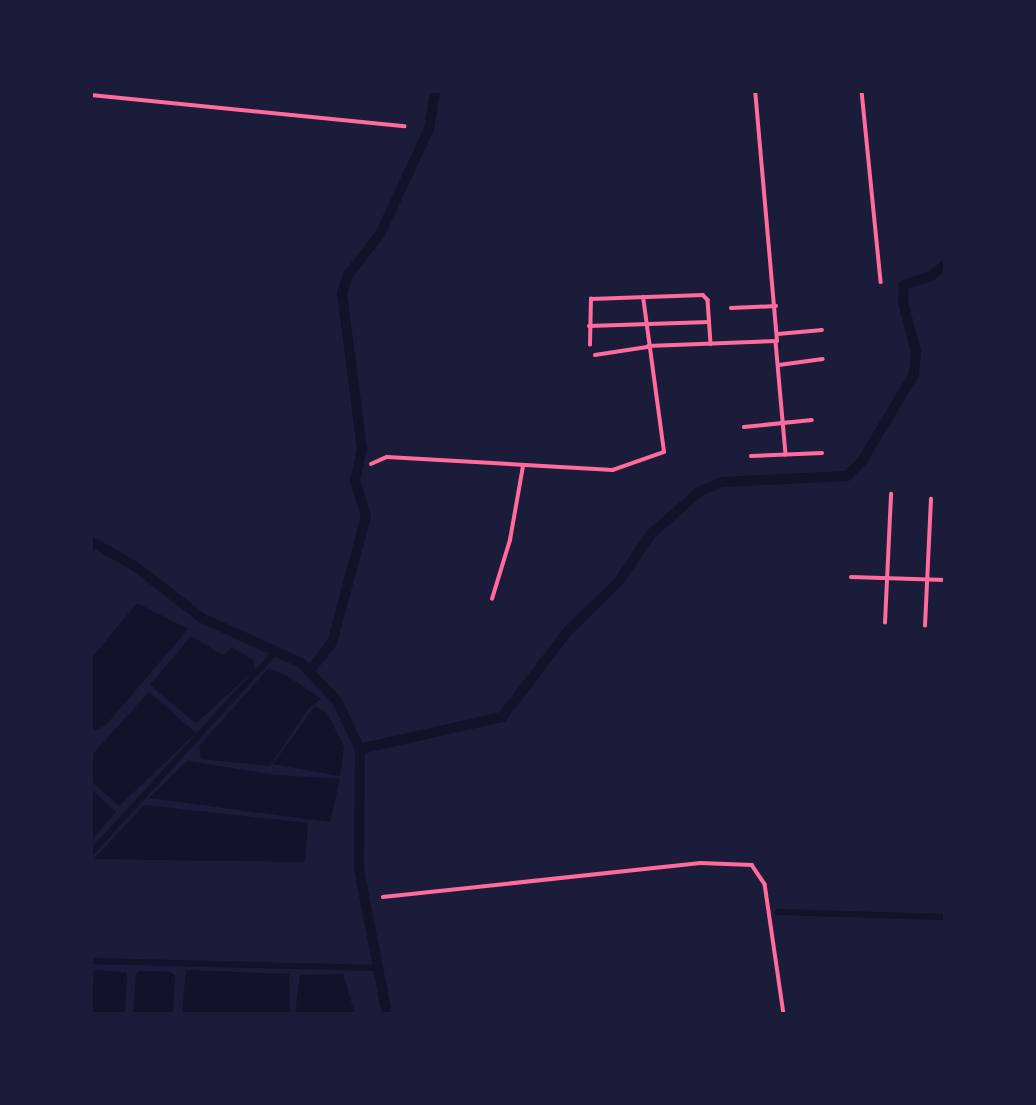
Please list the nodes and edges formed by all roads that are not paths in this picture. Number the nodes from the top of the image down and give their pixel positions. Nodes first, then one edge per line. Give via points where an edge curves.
1 (755, 91) edge
2 (862, 91) edge
3 (91, 95) edge
4 (404, 126) dead end
5 (881, 282) dead end
6 (643, 297) junction
7 (776, 306) junction
8 (730, 308) dead end
9 (709, 322) junction
10 (645, 324) junction
11 (589, 326) junction
12 (822, 330) dead end
13 (778, 334) junction
14 (776, 342) junction
15 (711, 344) junction
16 (590, 345) dead end
17 (648, 346) junction
18 (596, 355) dead end
19 (822, 359) dead end
20 (779, 365) junction
21 (812, 421) dead end
22 (784, 424) junction
23 (744, 427) dead end
24 (822, 453) dead end
25 (786, 455) junction
26 (751, 456) dead end
27 (371, 464) dead end
28 (523, 466) junction
29 (891, 494) dead end
30 (931, 499) dead end
31 (851, 577) dead end
32 (888, 578) junction
33 (928, 579) junction
34 (945, 580) edge
35 (492, 599) dead end
36 (885, 623) dead end
37 (925, 626) dead end
38 (383, 897) dead end
39 (784, 1014) edge

1 - 7 street
2 - 5 street
3 - 4 street
6 - 9 street via 705,295
6 - 10 street
6 - 11 street via 591,299
7 - 8 street
7 - 13 street
9 - 10 street
9 - 15 street
10 - 11 street
10 - 17 street
11 - 16 street
12 - 13 street
13 - 14 street
14 - 15 street
14 - 20 street
15 - 17 street
17 - 18 street
17 - 28 street via 664,452 613,470
19 - 20 street
20 - 22 street
21 - 22 street
22 - 23 street
22 - 25 street
24 - 25 street
25 - 26 street
27 - 28 street via 387,457
28 - 35 street via 510,540
29 - 32 street
30 - 33 street
31 - 32 street
32 - 33 street
32 - 36 street
33 - 34 street
33 - 37 street
38 - 39 street via 700,863 752,864 761,873 768,894

